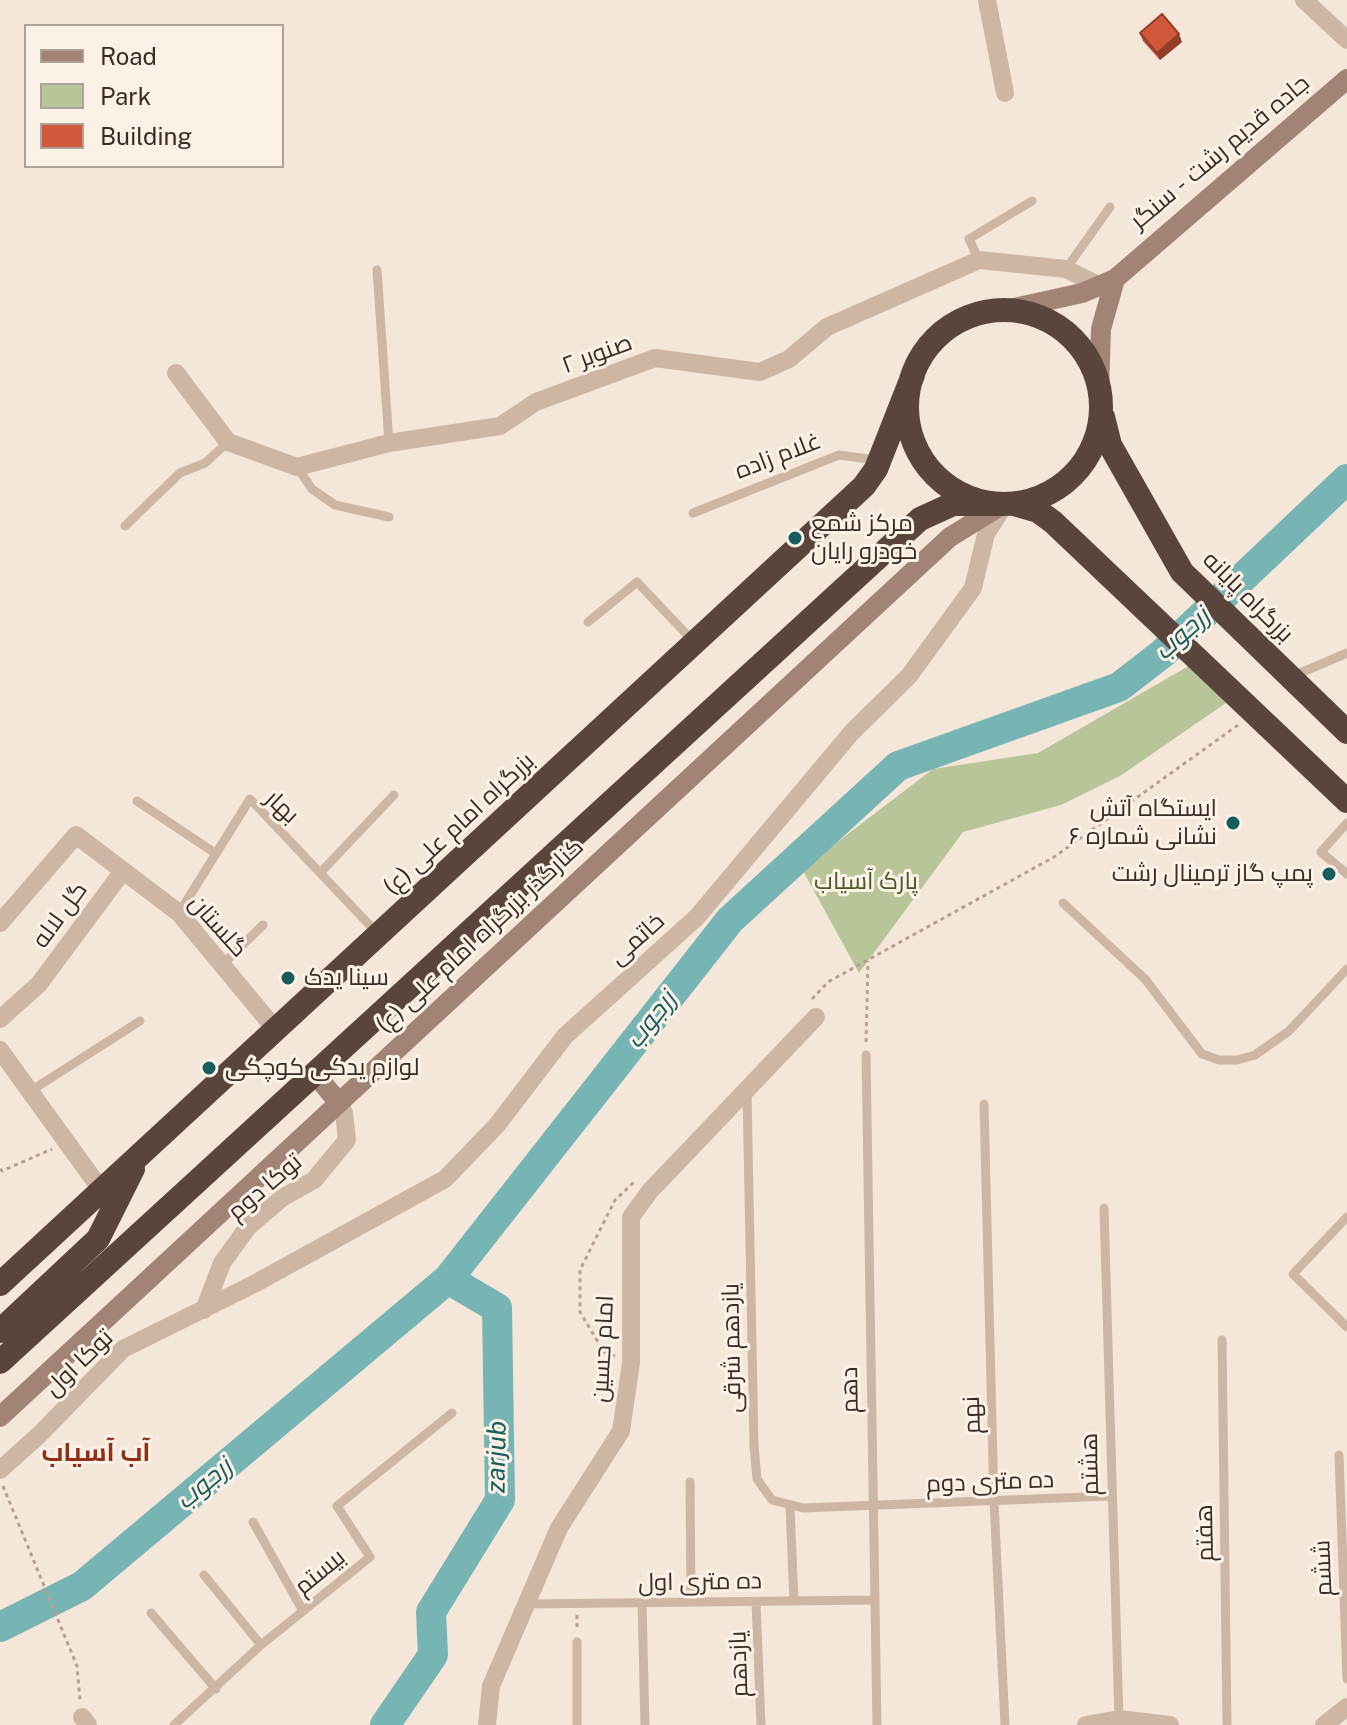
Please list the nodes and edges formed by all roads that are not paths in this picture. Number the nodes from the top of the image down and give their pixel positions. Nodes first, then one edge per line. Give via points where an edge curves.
1 (987, 0) edge
2 (1304, 0) edge
3 (1347, 40) edge
4 (1347, 79) edge
5 (1005, 93) dead end
6 (1032, 201) dead end
7 (1110, 207) dead end
8 (979, 260) junction
9 (1066, 269) junction
10 (377, 270) dead end
11 (1114, 277) junction
12 (1005, 310) junction
13 (176, 373) dead end
14 (913, 375) junction
15 (1099, 393) junction
16 (228, 442) junction
17 (389, 443) junction
18 (880, 461) junction
19 (297, 467) junction
20 (1005, 504) junction
21 (693, 513) dead end
22 (389, 517) dead end
23 (125, 526) dead end
24 (588, 622) dead end
25 (696, 644) junction
26 (1347, 653) edge
27 (1290, 677) junction
28 (1347, 732) edge
29 (394, 795) dead end
30 (137, 801) dead end
31 (1347, 801) edge
32 (1347, 823) edge
33 (215, 853) junction
34 (123, 871) junction
35 (320, 873) junction
36 (1347, 874) edge
37 (1063, 903) dead end
38 (179, 913) junction
39 (0, 923) edge
40 (263, 925) dead end
41 (379, 935) junction
42 (222, 966) junction
43 (1347, 969) edge
44 (811, 1012) road end
45 (0, 1019) edge
46 (140, 1021) dead end
47 (276, 1030) junction
48 (0, 1050) edge
49 (866, 1055) road end
50 (315, 1074) junction
51 (747, 1090) junction
52 (29, 1092) junction
53 (339, 1103) junction
54 (984, 1104) dead end
55 (139, 1157) junction
56 (102, 1191) junction
57 (1104, 1208) dead end
58 (1347, 1217) edge
59 (29, 1258) junction
60 (0, 1284) edge
61 (59, 1292) junction
62 (204, 1310) junction
63 (1347, 1327) edge
64 (0, 1331) edge
65 (1222, 1340) dead end
66 (0, 1362) edge
67 (452, 1413) dead end
68 (0, 1417) edge
69 (1339, 1455) dead end
70 (0, 1470) edge
71 (690, 1482) dead end
72 (1111, 1496) junction
73 (994, 1502) junction
74 (872, 1506) junction
75 (790, 1508) junction
76 (253, 1522) dead end
77 (204, 1575) dead end
78 (874, 1600) junction
79 (794, 1601) junction
80 (691, 1602) junction
81 (756, 1602) junction
82 (642, 1603) junction
83 (527, 1604) junction
84 (303, 1611) junction
85 (151, 1613) dead end
86 (577, 1642) road end
87 (261, 1645) junction
88 (1347, 1679) edge
89 (216, 1689) junction
90 (1347, 1707) edge
91 (1119, 1719) junction
92 (174, 1725) edge
93 (487, 1725) edge
94 (577, 1725) edge
95 (645, 1725) edge
96 (761, 1725) edge
97 (877, 1725) edge
98 (1005, 1725) edge
99 (1086, 1725) edge
100 (1170, 1725) edge
101 (1227, 1725) edge
102 (1324, 1725) edge

1 - 5 street
2 - 3 street
4 - 11 main road, جاده قدیم رشت - سنگر
6 - 8 lane via 969,239
7 - 9 lane
8 - 9 street, صنوبر ۲
8 - 17 street, صنوبر ۲ via 827,327 789,359 760,372 655,358 536,402 500,426
9 - 11 street, صنوبر ۲
10 - 17 lane
11 - 12 main road
11 - 15 main road via 1101,329
12 - 14 highway via 973,315 949,327 926,350
12 - 15 highway via 1037,316 1065,332 1088,361
13 - 16 street
14 - 18 highway, بزرگراه امام علی (ع)
14 - 20 highway via 908,420 928,467 963,495
15 - 20 highway via 1096,436 1076,472 1043,496
15 - 27 highway, بزرگراه پایانه via 1110,445 1189,582
16 - 19 street
16 - 23 lane via 205,463 180,473
17 - 19 street, صنوبر ۲
18 - 21 lane, غلام زاده via 839,455
18 - 25 highway, بزرگراه امام علی (ع) via 864,486
19 - 22 lane via 312,489 335,505
20 - 31 highway via 1031,508 1053,522
20 - 50 highway via 953,504 920,519
20 - 53 main road, کنارگذر بزرگراه امام علی (ع) via 950,537
20 - 62 street, خاتمی via 986,534 973,588 909,676 852,732 697,917 565,1036 497,1125 445,1179
24 - 25 lane via 637,582
25 - 41 highway, بزرگراه امام علی (ع)
26 - 27 lane
27 - 28 highway, بزرگراه پایانه
29 - 35 lane
30 - 33 lane
32 - 36 lane via 1321,852
33 - 35 lane, بهار via 250,799
33 - 38 lane, بهار
34 - 38 street, گلستان
34 - 39 street, گلستان via 76,835
34 - 45 street, گل لاله via 39,984
35 - 41 lane, بهار
37 - 43 lane via 1145,979 1202,1054 1219,1060 1255,1055 1289,1031
38 - 42 street, گلستان
40 - 42 lane
41 - 47 highway, بزرگراه امام علی (ع)
42 - 47 street, گلستان
44 - 51 street, امام حسین
46 - 52 lane
47 - 55 highway, بزرگراه امام علی (ع)
48 - 52 street
49 - 74 lane, دهم
50 - 53 main road
50 - 61 highway
51 - 75 lane, یازدهم شرقی via 757,1479 772,1500
51 - 83 street, امام حسین via 631,1217 631,1363 621,1431 559,1528
52 - 56 street
53 - 62 street, توکا دوم via 347,1140 314,1180 248,1227 222,1263
53 - 68 main road, کنارگذر بزرگراه امام علی (ع)
54 - 73 lane, نهم
55 - 56 highway, بزرگراه امام علی (ع)
55 - 61 highway via 98,1239
56 - 59 highway, بزرگراه امام علی (ع)
57 - 72 lane, هشتم
58 - 63 lane via 1293,1274
59 - 60 highway, بزرگراه امام علی (ع)
59 - 61 highway
61 - 64 highway
61 - 66 highway
62 - 70 street, توکا اول via 123,1349
65 - 101 lane, هفتم
67 - 84 lane, بیستم via 337,1506 370,1557
69 - 88 lane, ششم
71 - 80 lane
72 - 73 lane, ده متری دوم
72 - 91 lane, هشتم
73 - 74 lane, ده متری دوم
73 - 98 lane, نهم
74 - 75 lane
74 - 78 lane, دهم
75 - 79 lane
76 - 84 lane
77 - 87 lane
78 - 79 lane, ده متری اول
78 - 97 lane, دهم
79 - 81 lane, ده متری اول
80 - 81 lane, ده متری اول
80 - 82 lane, ده متری اول
81 - 96 lane, یازدهم
82 - 83 lane, ده متری اول
82 - 95 lane
83 - 93 street, امام حسین via 491,1686
84 - 87 lane, بیستم
85 - 89 lane
86 - 94 lane
87 - 89 lane, بیستم
89 - 92 lane, بیستم
90 - 102 street
91 - 99 street
91 - 100 street

